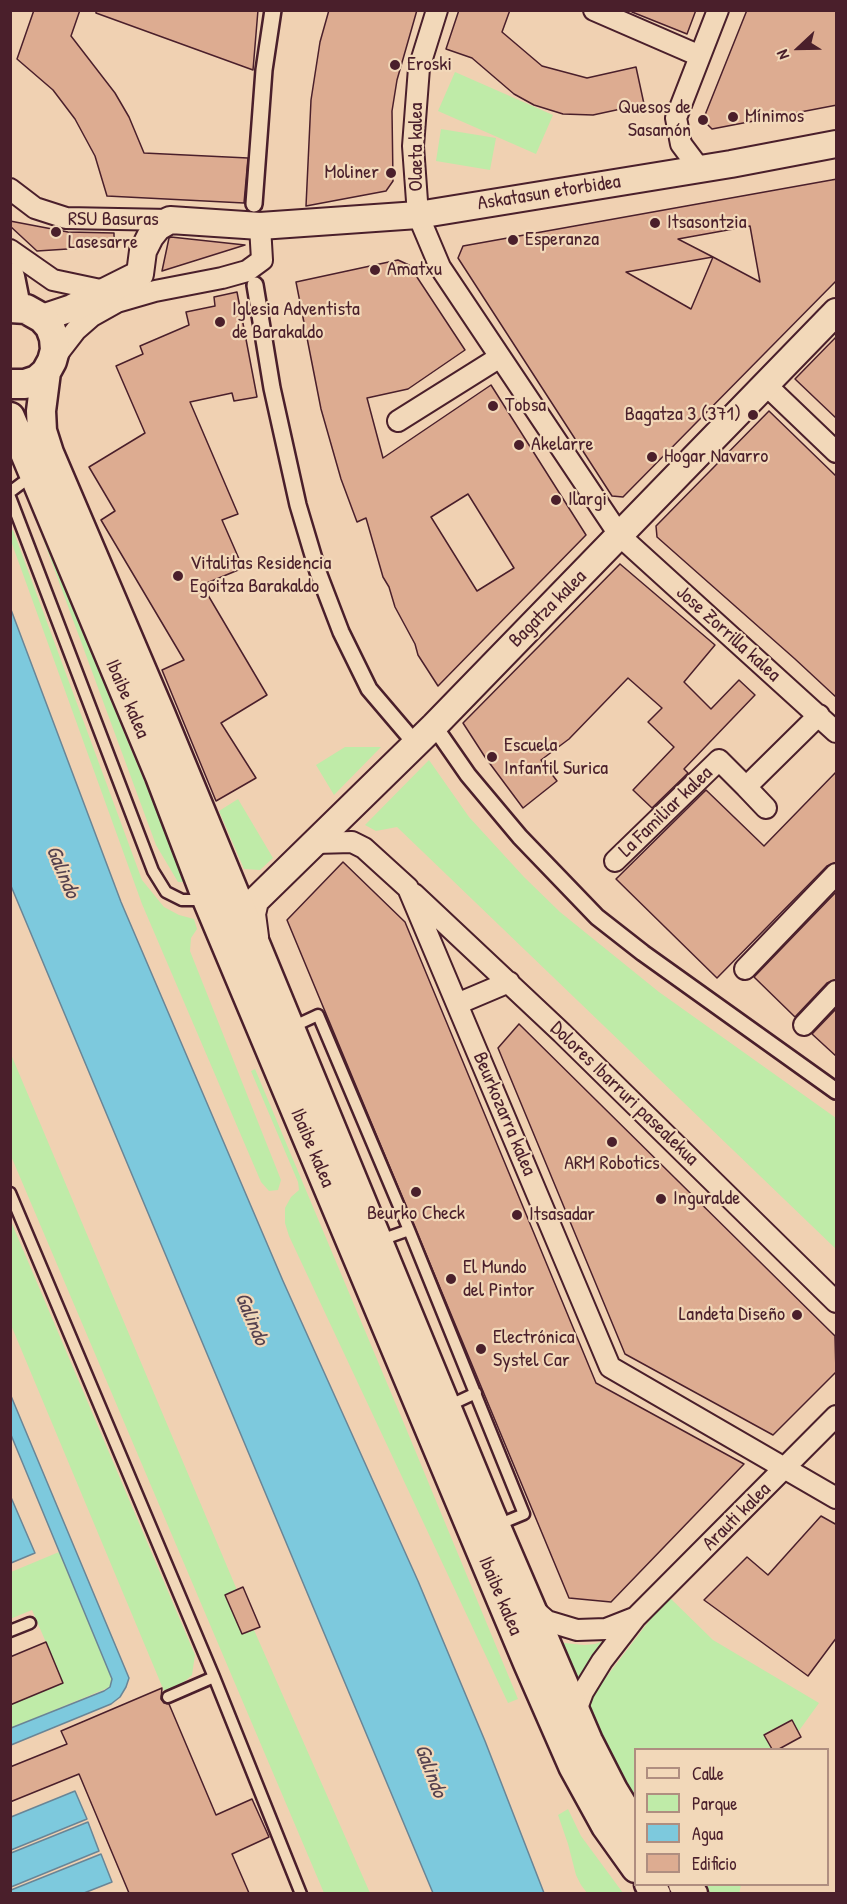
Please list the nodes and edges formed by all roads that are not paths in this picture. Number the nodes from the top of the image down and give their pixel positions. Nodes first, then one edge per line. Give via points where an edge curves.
1 (273, 10) edge
2 (437, 10) edge
3 (594, 10) edge
4 (718, 10) edge
5 (700, 56) junction
6 (837, 144) edge
7 (699, 168) junction
8 (10, 189) edge
9 (257, 215) junction
10 (418, 215) junction
11 (100, 218) junction
12 (170, 220) junction
13 (10, 250) edge
14 (143, 250) junction
15 (10, 277) edge
16 (255, 285) dead end
17 (105, 291) junction
18 (23, 311) edge
19 (837, 312) edge
20 (500, 357) junction
21 (49, 366) junction
22 (10, 384) edge
23 (765, 384) junction
24 (10, 417) edge
25 (398, 421) dead end
26 (837, 452) edge
27 (22, 483) dead end
28 (10, 494) edge
29 (620, 536) junction
30 (819, 715) junction
31 (434, 726) junction
32 (837, 732) edge
33 (415, 743) junction
34 (747, 787) junction
35 (766, 808) dead end
36 (315, 843) junction
37 (615, 861) dead end
38 (837, 874) edge
39 (408, 888) junction
40 (230, 900) junction
41 (745, 969) dead end
42 (509, 982) junction
43 (837, 991) edge
44 (457, 1004) junction
45 (804, 1025) dead end
46 (290, 1029) junction
47 (837, 1090) edge
48 (10, 1193) edge
49 (409, 1230) junction
50 (378, 1241) junction
51 (837, 1302) edge
52 (476, 1393) junction
53 (446, 1407) junction
54 (837, 1416) edge
55 (785, 1469) junction
56 (837, 1498) edge
57 (495, 1526) junction
58 (530, 1606) junction
59 (636, 1617) junction
60 (30, 1623) dead end
61 (10, 1631) edge
62 (214, 1677) junction
63 (168, 1697) dead end
64 (575, 1712) junction
65 (625, 1832) edge
66 (634, 1861) edge
67 (302, 1893) edge

1 - 9 street via 264,70
2 - 10 street, Olaeta kalea via 419,68 413,146
3 - 5 street
4 - 5 street
5 - 7 street via 676,118 681,144
6 - 7 street, Askatasun etorbidea
7 - 10 street, Askatasun etorbidea
8 - 11 street, Askatasun etorbidea via 35,208 66,218
9 - 10 street, Askatasun etorbidea
9 - 12 street, Askatasun etorbidea
9 - 21 street via 262,260 247,271 117,302 76,330
10 - 20 street, Olaeta kalea via 440,267
11 - 12 street, Askatasun etorbidea
11 - 14 street via 134,232
12 - 14 street via 158,227
13 - 17 street via 53,280
14 - 17 street via 140,274
15 - 18 main road, Ibaibe kalea
16 - 33 street via 279,423 318,572 369,689
17 - 18 street via 72,308
18 - 21 main road, Ibaibe kalea via 50,327 55,350
19 - 23 street, Bagatza kalea
20 - 25 street
20 - 29 street, Jose Zorrilla kalea
21 - 22 main road via 37,380
21 - 40 main road, Ibaibe kalea via 41,411 49,453 160,713
23 - 26 street
23 - 29 street, Bagatza kalea
24 - 40 main road, Ibaibe kalea via 160,776
27 - 28 lane
28 - 40 lane via 153,871 166,892 182,900
29 - 30 street, Jose Zorrilla kalea
29 - 31 street, Bagatza kalea
30 - 32 street, Jose Zorrilla kalea
30 - 34 street
31 - 33 street, Bagatza kalea
31 - 47 street via 468,775 520,837 597,917
33 - 36 street, Bagatza kalea
34 - 35 street
34 - 37 street, La Familiar kalea via 719,760
36 - 39 street, Beurkozarra kalea via 352,842
36 - 40 street, Bagatza kalea
38 - 41 street
39 - 42 street, Dolores Ibarruri pasealekua
39 - 44 street, Beurkozarra kalea
40 - 46 main road, Ibaibe kalea
40 - 65 main road, Ibaibe kalea via 564,1745 584,1786
42 - 44 street
42 - 51 street, Dolores Ibarruri pasealekua
43 - 45 street
44 - 55 street, Beurkozarra kalea via 610,1367
46 - 49 lane via 318,1015
46 - 50 main road, Ibaibe kalea
48 - 62 lane
49 - 50 lane
49 - 52 lane
50 - 53 main road, Ibaibe kalea
52 - 53 lane
52 - 57 lane via 524,1514
53 - 57 main road, Ibaibe kalea
54 - 55 street, Arauti kalea
55 - 56 street, Beurkozarra kalea
55 - 59 street, Arauti kalea
57 - 58 main road, Ibaibe kalea
58 - 59 street, Arauti kalea via 547,1621 578,1630 606,1629
58 - 64 main road, Ibaibe kalea
59 - 64 street, Arauti kalea via 602,1661
60 - 61 lane
62 - 63 lane
62 - 67 lane
64 - 65 main road, Ibaibe kalea via 613,1790
65 - 66 main road, Ibaibe kalea

